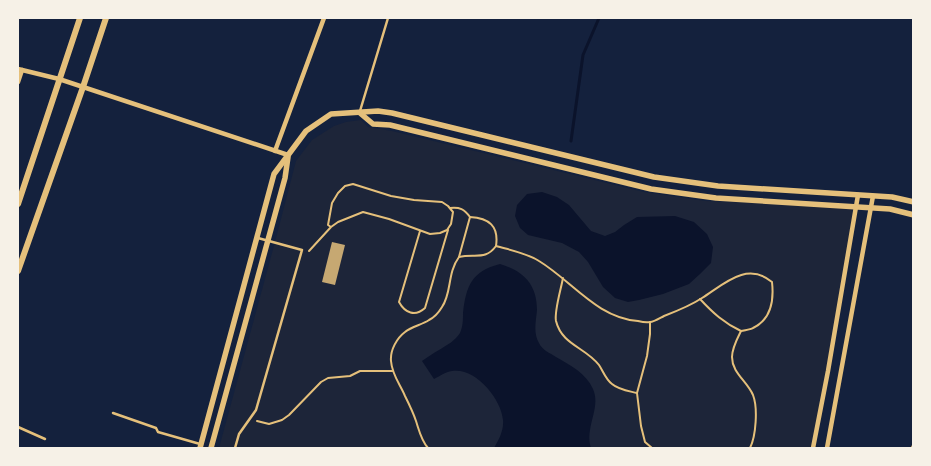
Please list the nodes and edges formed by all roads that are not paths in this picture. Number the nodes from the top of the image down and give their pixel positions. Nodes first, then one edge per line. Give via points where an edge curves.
1 (80, 18) edge
2 (106, 18) edge
3 (324, 18) edge
4 (388, 18) edge
5 (20, 70) edge
6 (59, 79) junction
7 (18, 82) edge
8 (83, 87) junction
9 (360, 113) junction
10 (462, 130) junction
11 (460, 142) junction
12 (275, 151) junction
13 (288, 155) junction
14 (708, 184) junction
15 (858, 195) junction
16 (707, 196) junction
17 (873, 196) junction
18 (914, 202) edge
19 (18, 204) edge
20 (856, 206) junction
21 (872, 208) junction
22 (914, 215) edge
23 (257, 237) junction
24 (268, 241) junction
25 (21, 255) edge
26 (18, 271) edge
27 (113, 413) dead end
28 (18, 427) edge
29 (45, 439) dead end
30 (200, 447) edge
31 (211, 448) edge
32 (235, 448) edge
33 (813, 448) edge
34 (827, 448) edge

1 - 6 main road
2 - 8 main road
3 - 12 street
4 - 9 lane
5 - 6 street
5 - 7 street
6 - 8 street
6 - 19 main road
8 - 12 street
8 - 25 main road
9 - 10 street via 392,113
9 - 11 street via 373,124
9 - 13 street via 331,114 306,130
10 - 11 street
10 - 14 street via 654,177
11 - 16 street via 651,189
12 - 13 street
13 - 23 street via 274,174
13 - 24 street
14 - 15 street
14 - 16 street
15 - 17 street
15 - 20 street
16 - 20 street
17 - 18 street
17 - 21 street
20 - 21 street
20 - 33 street
21 - 22 street
21 - 34 street
23 - 24 lane
23 - 30 street
24 - 31 street
24 - 32 lane via 302,250 256,410 239,434
25 - 26 main road
27 - 30 lane
28 - 29 lane

